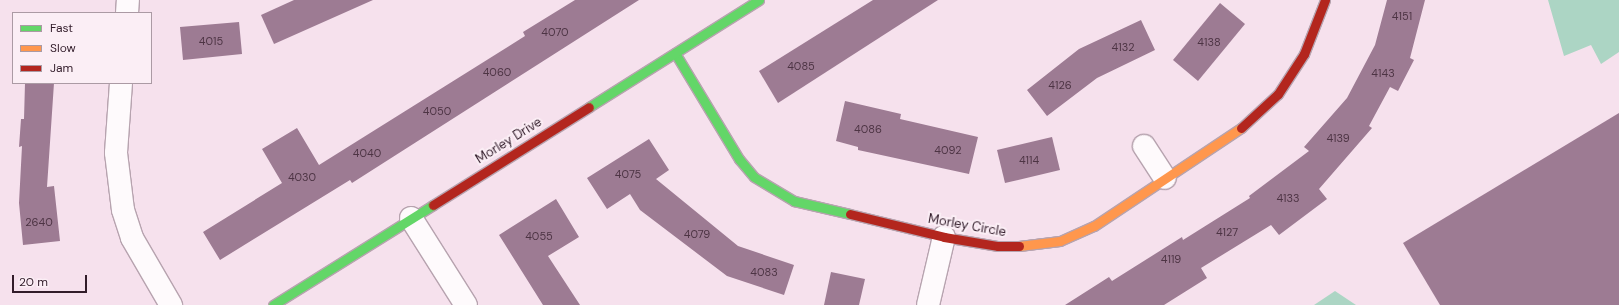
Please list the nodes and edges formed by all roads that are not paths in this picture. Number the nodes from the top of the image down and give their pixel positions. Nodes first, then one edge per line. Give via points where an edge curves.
1 (128, 0) edge
2 (759, 0) edge
3 (1325, 0) edge
4 (127, 12) edge
5 (675, 53) junction
6 (121, 84) edge
7 (1144, 146) dead end
8 (1165, 178) junction
9 (411, 218) junction
10 (944, 237) junction
11 (171, 305) edge
12 (273, 305) edge
13 (466, 305) edge
14 (928, 305) edge

1 - 4 street
2 - 5 street, Morley Drive
3 - 8 street, Morley Circle via 1304,54 1278,94 1247,124
5 - 9 street, Morley Drive
5 - 10 street, Morley Circle via 739,159 754,177 766,186 794,201
6 - 11 street via 116,153 123,210 132,238
7 - 8 street
8 - 10 street, Morley Circle via 1094,226 1060,241 1026,246 998,246
9 - 12 street, Morley Drive
9 - 13 street
10 - 14 street

